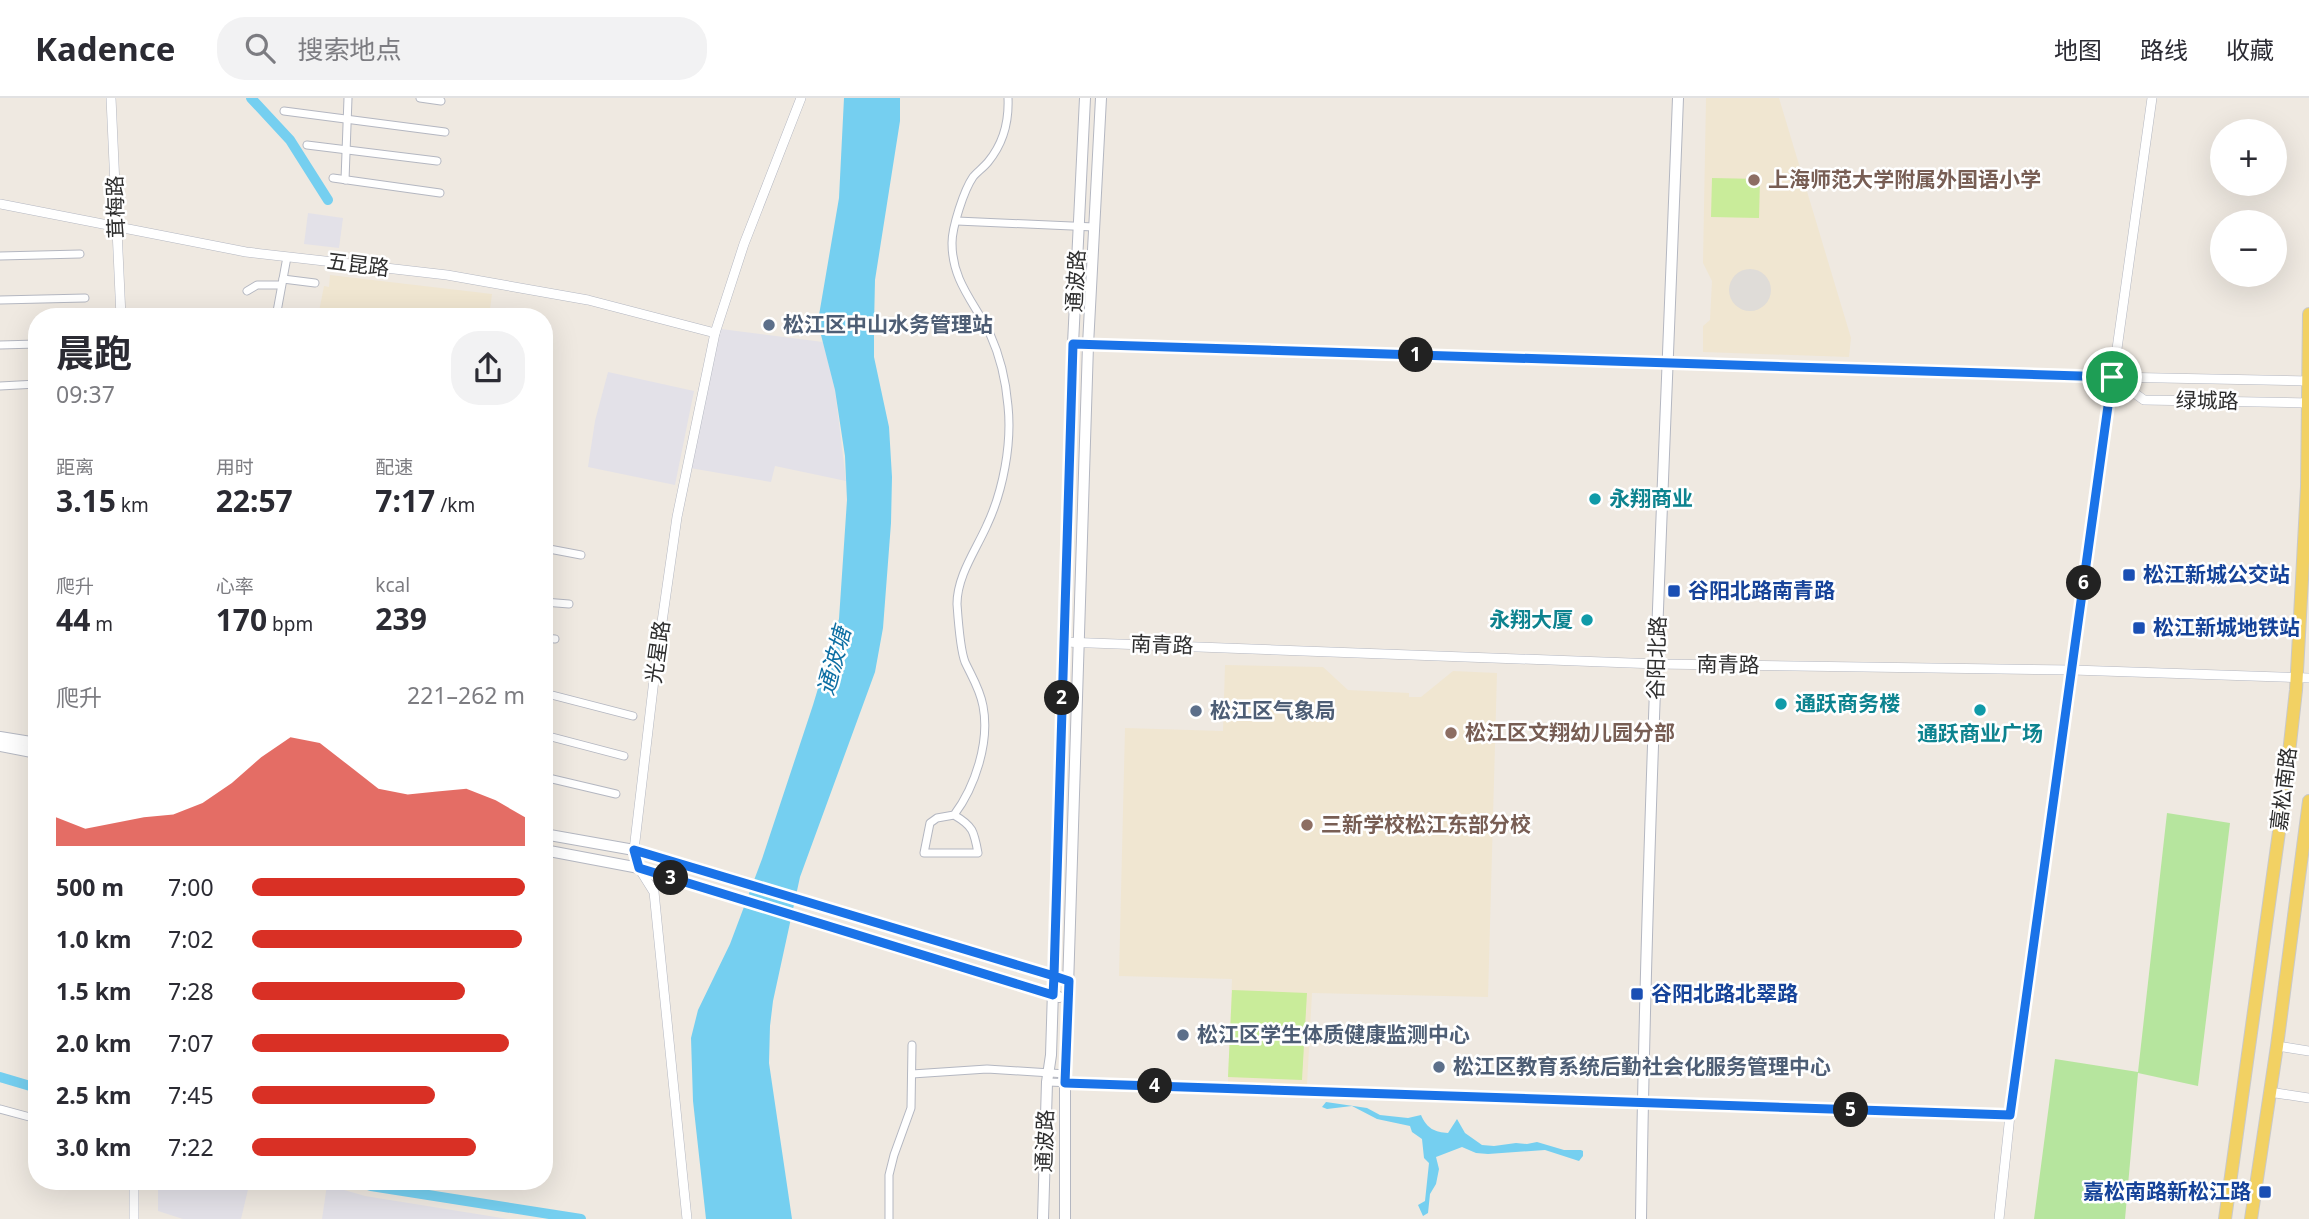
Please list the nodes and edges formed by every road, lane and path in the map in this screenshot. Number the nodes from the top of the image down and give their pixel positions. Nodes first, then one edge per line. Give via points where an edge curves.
1 (111, 98) edge
2 (348, 98) edge
3 (420, 98) edge
4 (801, 98) edge
5 (1008, 98) edge
6 (1085, 98) edge
7 (1101, 98) edge
8 (1678, 98) edge
9 (2152, 98) edge
10 (441, 101) dead end
11 (284, 111) dead end
12 (348, 120) junction
13 (445, 132) dead end
14 (307, 145) dead end
15 (347, 151) junction
16 (437, 161) dead end
17 (333, 178) dead end
18 (345, 180) junction
19 (440, 193) dead end
20 (0, 204) edge
21 (957, 221) junction
22 (1078, 227) junction
23 (1094, 227) junction
24 (117, 228) junction
25 (80, 254) dead end
26 (0, 256) edge
27 (287, 257) junction
28 (282, 282) junction
29 (315, 283) dead end
30 (247, 291) dead end
31 (85, 298) dead end
32 (0, 300) edge
33 (121, 308) edge
34 (277, 308) edge
35 (2309, 314) edge
36 (715, 333) junction
37 (28, 344) edge
38 (1073, 344) junction
39 (0, 345) edge
40 (1088, 345) junction
41 (1668, 363) junction
42 (2112, 377) junction
43 (2309, 381) edge
44 (28, 384) edge
45 (0, 386) edge
46 (2309, 403) edge
47 (553, 550) edge
48 (581, 555) dead end
49 (553, 603) edge
50 (569, 604) dead end
51 (1064, 642) junction
52 (1079, 642) junction
53 (1657, 664) junction
54 (2073, 670) junction
55 (2303, 678) edge
56 (553, 694) edge
57 (633, 716) dead end
58 (0, 737) edge
59 (553, 737) edge
60 (28, 742) edge
61 (0, 746) edge
62 (28, 751) edge
63 (624, 756) dead end
64 (553, 779) edge
65 (616, 794) dead end
66 (2309, 801) edge
67 (954, 816) junction
68 (553, 836) edge
69 (634, 850) junction
70 (553, 852) edge
71 (639, 868) junction
72 (1054, 976) junction
73 (1069, 981) junction
74 (1053, 995) junction
75 (1068, 999) junction
76 (912, 1045) dead end
77 (2277, 1046) junction
78 (2309, 1051) edge
79 (912, 1074) junction
80 (1047, 1078) junction
81 (1066, 1078) junction
82 (2269, 1092) junction
83 (2309, 1098) edge
84 (1643, 1104) junction
85 (0, 1109) edge
86 (2010, 1115) junction
87 (28, 1117) edge
88 (134, 1190) edge
89 (134, 1219) edge
90 (687, 1219) edge
91 (890, 1219) edge
92 (1043, 1219) edge
93 (1065, 1219) edge
94 (1641, 1219) edge
95 (1998, 1219) edge
96 (2225, 1219) edge
97 (2251, 1219) edge

1 - 24 street, 茸梅路
2 - 12 street
3 - 10 street
4 - 36 street, 光星路
5 - 21 street via 1002,138 968,185
6 - 22 main road, 通波路
7 - 23 main road, 通波路
8 - 41 main road, 谷阳北路
9 - 42 street
11 - 12 street
12 - 13 street
12 - 15 street
14 - 15 street
15 - 16 street
15 - 18 street
17 - 18 street
18 - 19 street
20 - 24 street, 五昆路
21 - 22 street
21 - 67 street via 952,240 955,272 996,350 1009,409 995,507 959,588 964,660 975,678 985,717 982,754
22 - 23 street
22 - 38 main road, 通波路
23 - 40 main road, 通波路
24 - 27 street, 五昆路
24 - 33 street, 茸梅路
25 - 26 street
27 - 28 street
27 - 36 street, 五昆路 via 447,275 578,298
28 - 29 street
28 - 30 street
28 - 34 street
31 - 32 street
35 - 43 main road, 嘉松南路
36 - 69 street, 光星路 via 677,517
37 - 39 street
38 - 40 street, 绿城路
38 - 51 main road, 通波路
40 - 41 street, 绿城路
40 - 52 main road, 通波路
41 - 42 street, 绿城路
41 - 53 main road, 谷阳北路
42 - 43 street, 绿城路
42 - 46 street, 绿城路 via 2144,400
42 - 54 street
43 - 46 main road, 嘉松南路
44 - 45 street
46 - 55 main road, 嘉松南路
47 - 48 street
49 - 50 street
51 - 52 street, 南青路
51 - 72 main road, 通波路
52 - 53 street, 南青路
52 - 73 main road, 通波路
53 - 54 street, 南青路
53 - 84 main road, 谷阳北路
54 - 55 street, 南青路
54 - 86 street
55 - 96 main road, 嘉松南路
56 - 57 street
58 - 60 main road
59 - 63 street
61 - 62 main road
64 - 65 street
66 - 77 main road, 嘉松南路
67 - 67 street via 974,832 978,853 924,853 930,823
68 - 69 main road
69 - 71 street, 光星路
69 - 72 main road
70 - 71 main road
71 - 74 main road
71 - 90 street, 光星路 via 654,892
72 - 73 main road
72 - 74 main road, 通波路
73 - 75 main road, 通波路
74 - 75 main road
74 - 80 main road, 通波路
75 - 81 main road, 通波路
76 - 79 street
77 - 78 street
77 - 82 main road, 嘉松南路
79 - 80 street via 986,1069
79 - 91 street via 911,1108 889,1175
80 - 81 street
80 - 92 main road, 通波路
81 - 84 street
81 - 93 main road, 通波路
82 - 83 street
82 - 97 main road, 嘉松南路
84 - 86 street
84 - 94 main road, 谷阳北路
85 - 87 street
86 - 95 street
88 - 89 street

